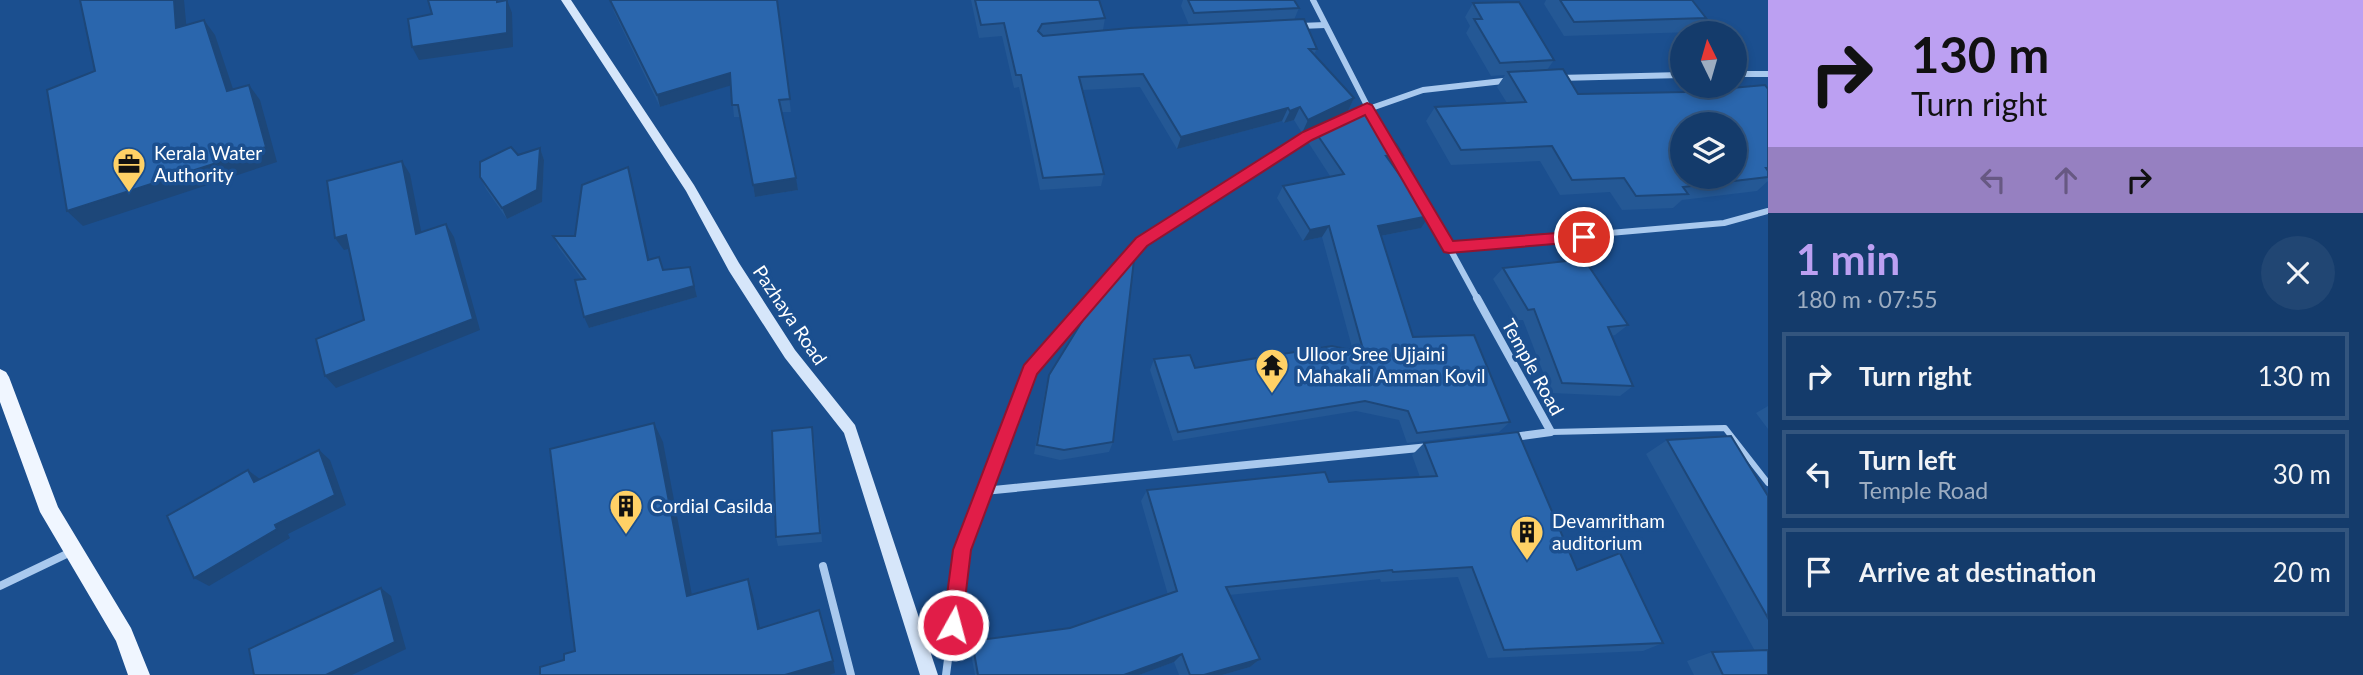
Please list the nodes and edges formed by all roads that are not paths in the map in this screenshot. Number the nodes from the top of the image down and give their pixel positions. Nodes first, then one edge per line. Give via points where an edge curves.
1 (566, 0) edge
2 (1312, 0) edge
3 (1325, 25) junction
4 (1289, 27) edge
5 (1768, 74) edge
6 (1670, 75) edge
7 (1747, 75) edge
8 (1547, 78) edge
9 (1520, 79) edge
10 (1367, 108) junction
11 (1343, 119) edge
12 (1331, 125) edge
13 (1381, 131) edge
14 (1388, 143) edge
15 (1768, 211) edge
16 (1449, 247) junction
17 (0, 377) edge
18 (1551, 432) junction
19 (1510, 437) edge
20 (1441, 445) edge
21 (1768, 483) edge
22 (984, 491) junction
23 (73, 551) junction
24 (823, 566) dead end
25 (0, 586) edge
26 (139, 675) edge
27 (851, 675) edge
28 (929, 675) edge
29 (946, 675) edge

1 - 28 street, Pazhaya Road via 690,188 790,354 850,430
2 - 3 street
3 - 4 street
3 - 10 street
5 - 7 street
6 - 8 street
9 - 10 street via 1423,90
10 - 11 street
10 - 13 street
12 - 22 street via 1141,242 1030,370
14 - 16 street, Temple Road
15 - 16 street via 1724,223
16 - 18 street, Temple Road
17 - 23 main road via 50,512
18 - 19 street, Temple Road
18 - 21 lane via 1725,429
20 - 22 street
22 - 29 street via 962,550
23 - 25 street
23 - 26 main road via 124,635
24 - 27 street

